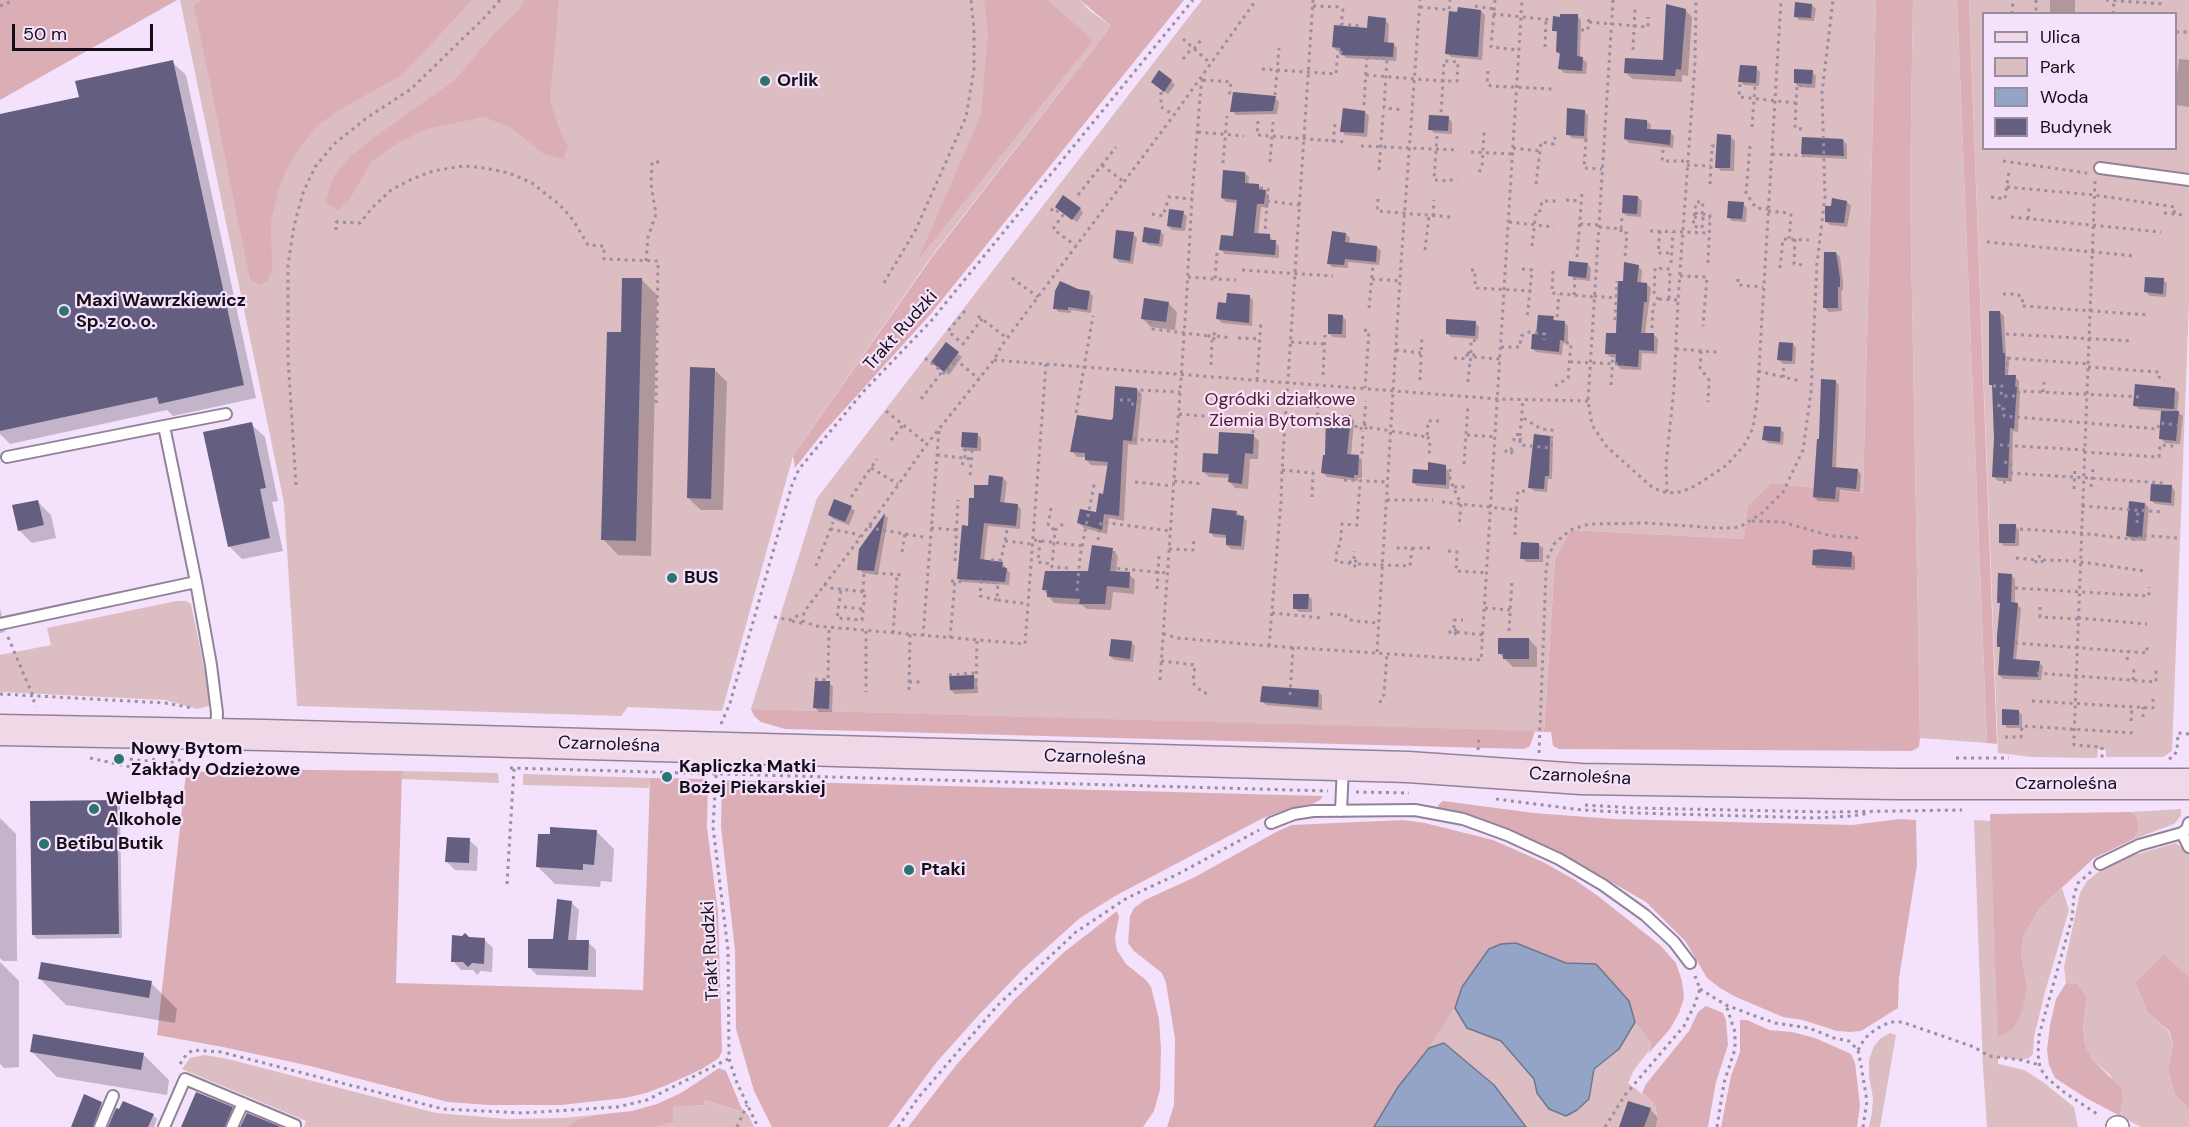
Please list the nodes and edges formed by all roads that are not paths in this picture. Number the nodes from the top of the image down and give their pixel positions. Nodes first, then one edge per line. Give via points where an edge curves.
1 (2098, 172) road end
2 (2189, 180) edge
3 (226, 414) dead end
4 (164, 426) junction
5 (7, 457) dead end
6 (196, 582) junction
7 (1, 624) edge
8 (0, 730) edge
9 (216, 734) junction
10 (1342, 778) junction
11 (2189, 780) edge
12 (1341, 811) junction
13 (1271, 823) road end
14 (2189, 823) edge
15 (2182, 833) junction
16 (2189, 847) edge
17 (2100, 864) road end
18 (1690, 963) road end
19 (113, 1096) dead end
20 (243, 1103) junction
21 (100, 1127) edge
22 (164, 1127) edge
23 (232, 1127) edge
24 (295, 1127) edge

1 - 2 lane
3 - 4 lane
4 - 5 lane
4 - 6 lane
6 - 7 lane
6 - 9 lane via 211,665
8 - 9 street, Czarnoleśna
9 - 10 street, Czarnoleśna via 510,759
10 - 11 street, Czarnoleśna via 1408,767 1897,798 2006,767
10 - 12 lane
12 - 13 lane via 1294,814
12 - 18 lane via 1415,810 1463,819 1508,834 1559,859 1646,915
14 - 15 lane
15 - 16 lane
15 - 17 lane via 2139,845
19 - 21 lane
20 - 22 lane via 184,1079
20 - 23 lane
20 - 24 lane

